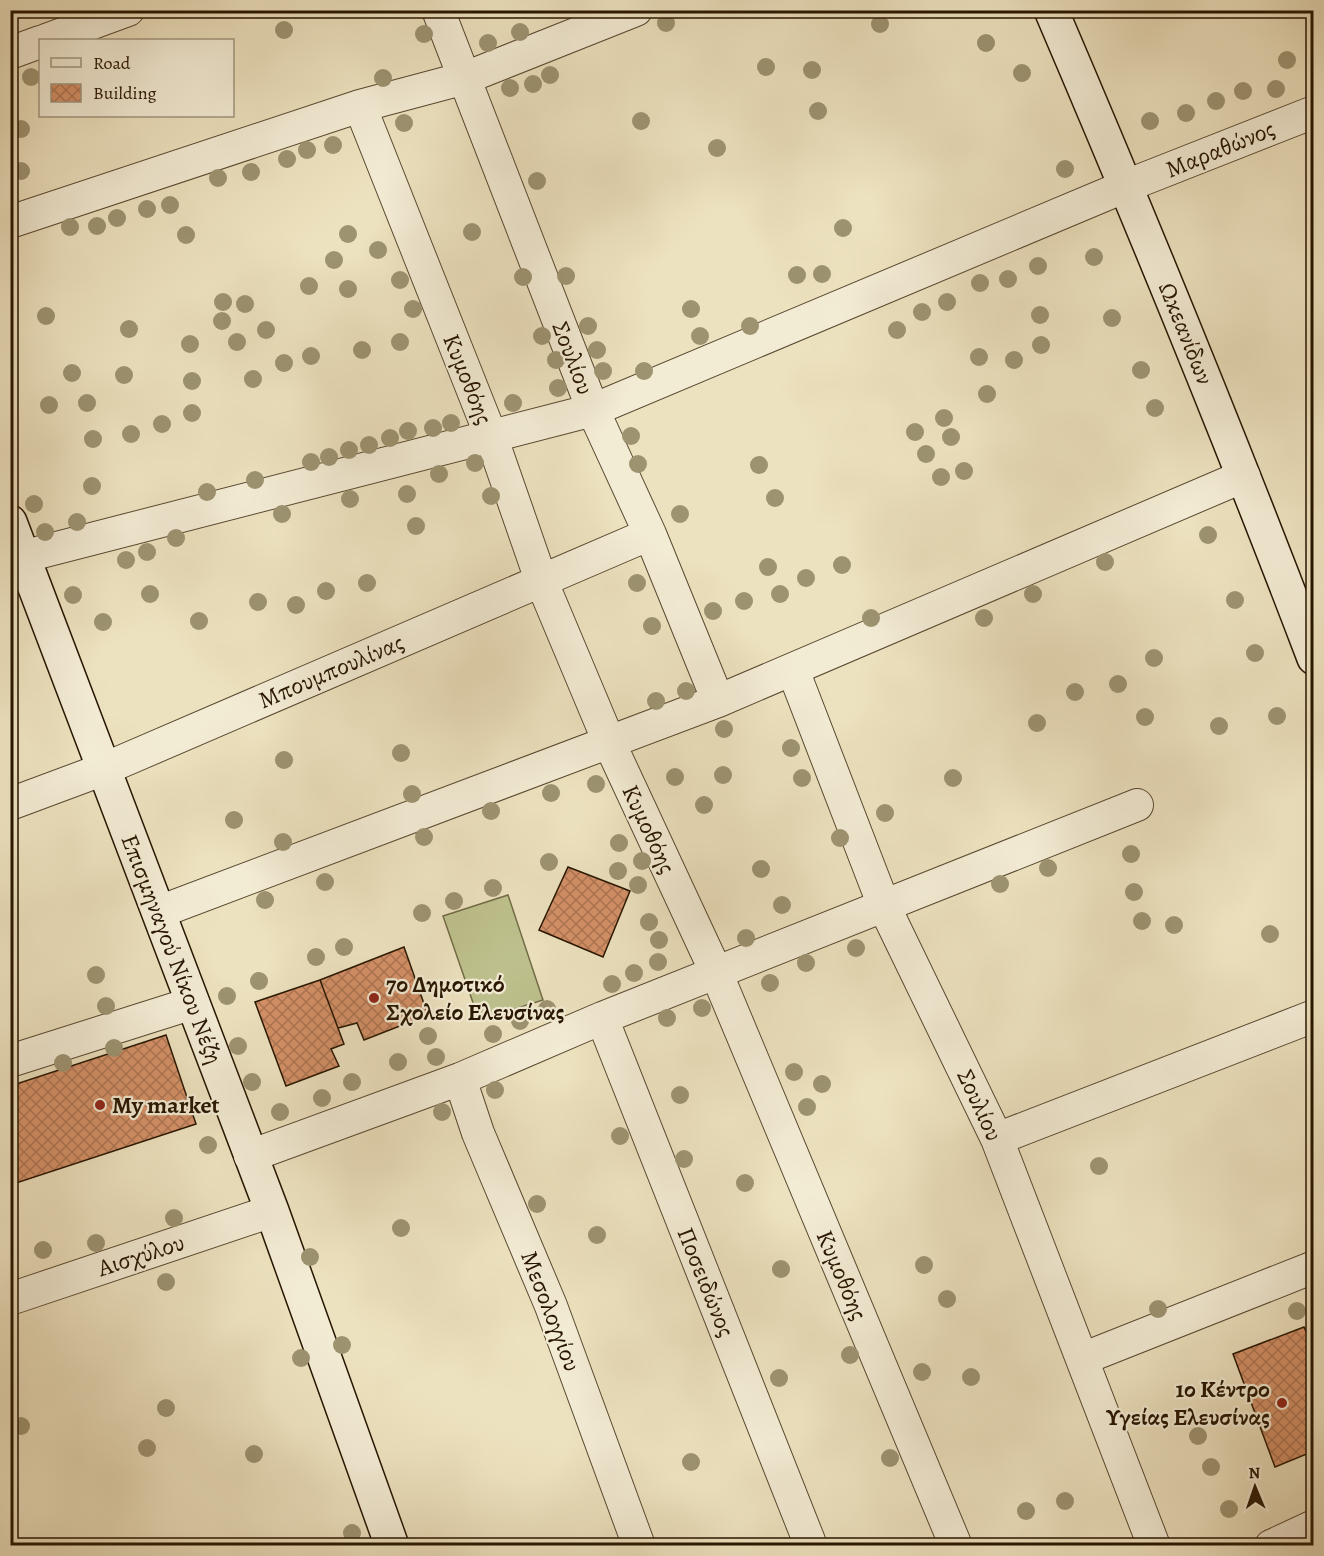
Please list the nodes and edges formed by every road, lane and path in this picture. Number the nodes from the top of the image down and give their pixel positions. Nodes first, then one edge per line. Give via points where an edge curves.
1 (128, 10) edge
2 (438, 10) edge
3 (636, 10) edge
4 (1051, 10) edge
5 (49, 39) edge
6 (39, 42) edge
7 (10, 53) edge
8 (465, 78) junction
9 (360, 106) junction
10 (1314, 112) edge
11 (1126, 186) junction
12 (10, 222) edge
13 (592, 410) junction
14 (490, 436) junction
15 (1245, 476) junction
16 (10, 522) edge
17 (650, 534) junction
18 (17, 558) edge
19 (541, 580) junction
20 (1314, 658) edge
21 (792, 670) junction
22 (718, 701) junction
23 (609, 742) junction
24 (104, 769) junction
25 (10, 804) edge
26 (1137, 805) dead end
27 (884, 906) junction
28 (159, 912) junction
29 (716, 972) junction
30 (193, 1003) junction
31 (1314, 1016) edge
32 (602, 1018) junction
33 (10, 1061) edge
34 (460, 1079) junction
35 (997, 1139) junction
36 (250, 1156) junction
37 (272, 1211) junction
38 (1314, 1267) edge
39 (10, 1299) edge
40 (1082, 1359) junction
41 (1314, 1526) edge
42 (386, 1544) edge
43 (639, 1545) edge
44 (811, 1545) edge
45 (956, 1545) edge
46 (1154, 1545) edge
47 (1271, 1545) edge

1 - 5 street
2 - 8 street, Σουλίου
3 - 8 street
4 - 11 street, Ωκεανίδων
6 - 7 street
8 - 9 street
8 - 13 street, Σουλίου
9 - 12 street
9 - 14 street, Κυμοθόης
10 - 11 street, Μαραθώνος
11 - 13 street, Μαραθώνος
11 - 15 street, Ωκεανίδων
13 - 14 street, Μαραθώνος
13 - 17 street, Σουλίου
14 - 18 street, Μαραθώνος
14 - 19 street, Κυμοθόης
15 - 20 street, Ωκεανίδων
15 - 21 street
16 - 18 street, Επισμηναγού Νίκου Νέζη
17 - 19 street, Μπουμπουλίνας
17 - 22 street, Σουλίου
18 - 24 street, Επισμηναγού Νίκου Νέζη
19 - 23 street, Κυμοθόης
19 - 24 street, Μπουμπουλίνας
21 - 22 street
21 - 27 street, Σουλίου
22 - 23 street
23 - 28 street
23 - 29 street, Κυμοθόης
24 - 25 street, Μπουμπουλίνας
24 - 28 street, Επισμηναγού Νίκου Νέζη
26 - 27 street
27 - 29 street
27 - 35 street, Σουλίου
28 - 30 street, Επισμηναγού Νίκου Νέζη
29 - 32 street
29 - 45 street, Κυμοθόης
30 - 33 street
30 - 36 street, Επισμηναγού Νίκου Νέζη
31 - 35 street
32 - 34 street
32 - 44 street, Ποσειδώνος
34 - 36 street
34 - 43 street, Μεσολογγίου via 478,1133 551,1306
35 - 40 street, Σουλίου
36 - 37 street, Επισμηναγού Νίκου Νέζη
37 - 39 street, Αισχύλου
37 - 42 street, Επισμηναγού Νίκου Νέζη
38 - 40 street
40 - 46 street, Σουλίου
41 - 47 street

